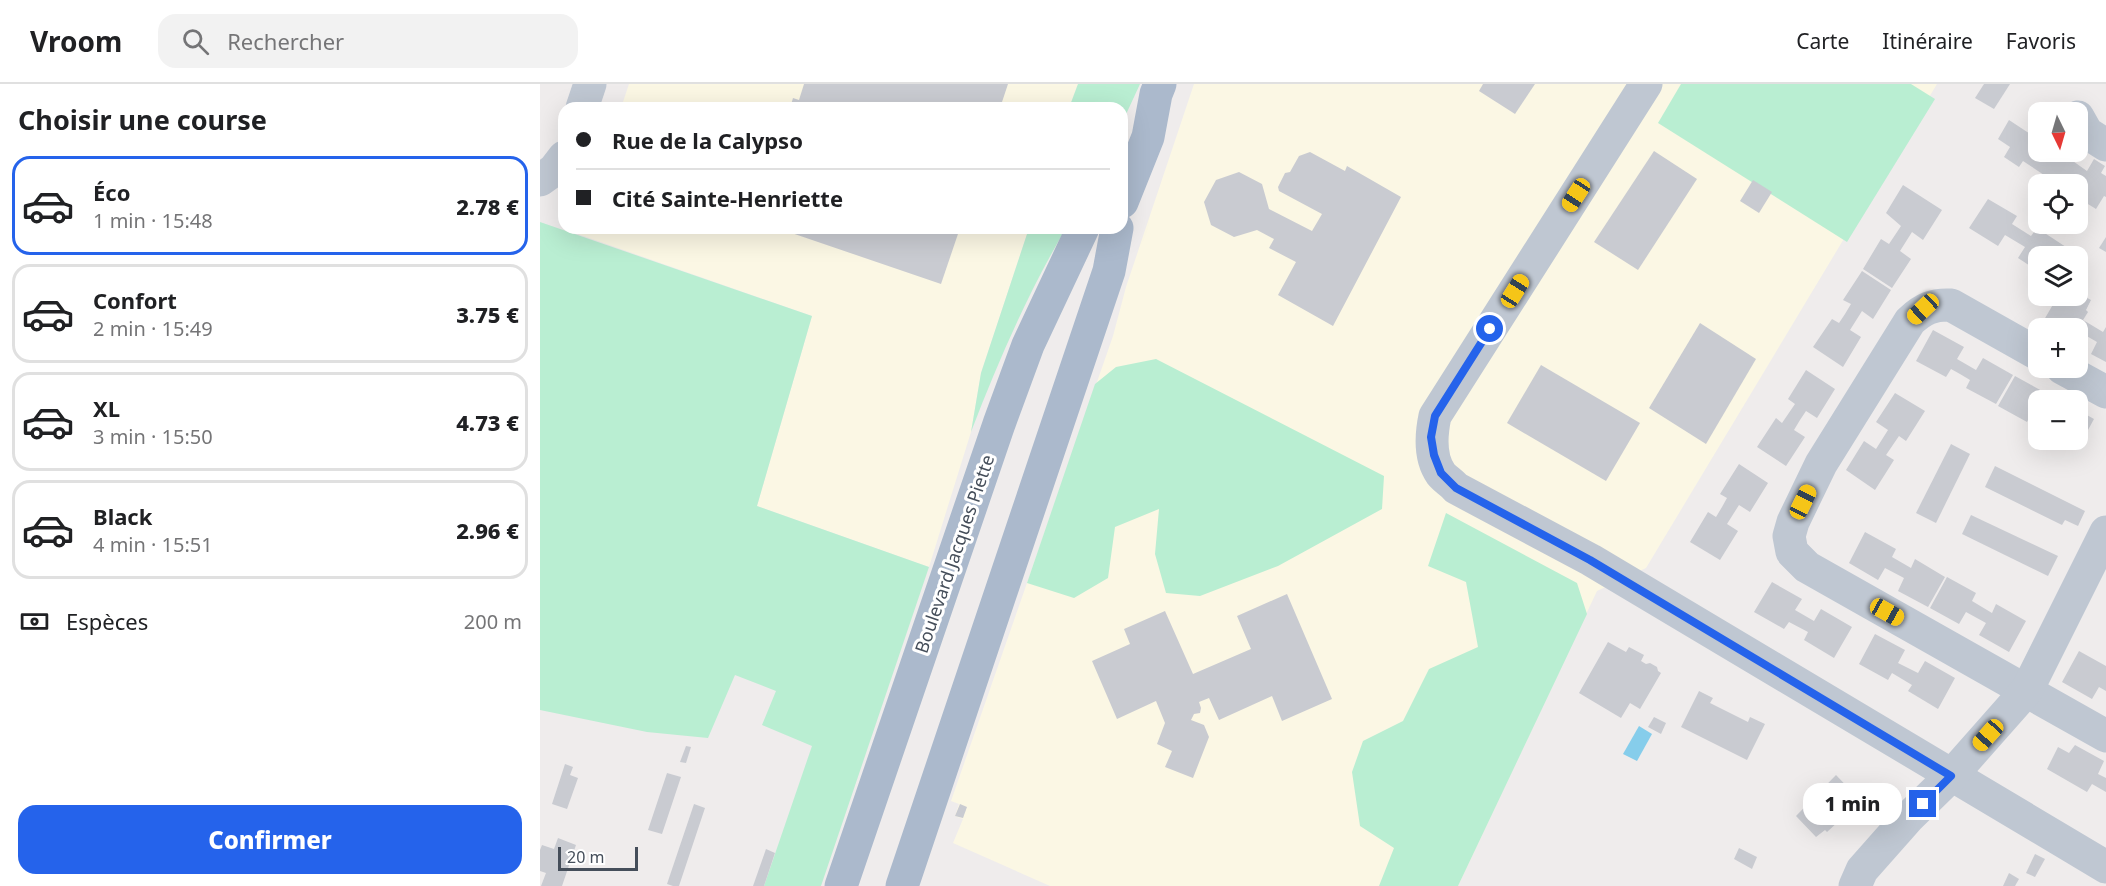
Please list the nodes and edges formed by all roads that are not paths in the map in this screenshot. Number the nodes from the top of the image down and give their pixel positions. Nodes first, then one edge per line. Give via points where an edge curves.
1 (590, 84) edge
2 (1646, 84) edge
3 (1158, 89) edge
4 (584, 102) edge
5 (2088, 134) edge
6 (1128, 137) edge
7 (2106, 146) edge
8 (558, 165) edge
9 (540, 180) edge
10 (1128, 187) edge
11 (1080, 234) edge
12 (1116, 234) edge
13 (2028, 348) edge
14 (2080, 378) edge
15 (2106, 392) edge
16 (2106, 532) edge
17 (2027, 690) junction
18 (2106, 736) edge
19 (1951, 776) junction
20 (2106, 867) edge
21 (842, 886) edge
22 (902, 886) edge
23 (1855, 886) edge

1 - 4 street
2 - 19 street via 1435,416 1431,437 1441,473 1456,488 1590,560
3 - 6 main road
3 - 10 main road via 1148,137
5 - 7 street
8 - 9 street
11 - 21 main road, Boulevard Jacques Piette via 1028,345 1002,414
12 - 22 main road via 1109,271
13 - 17 street via 1951,305 1923,309 1910,321 1821,464 1789,536 1792,552 1807,567
14 - 15 street
16 - 17 street
17 - 18 street
17 - 19 street
19 - 20 street
19 - 23 street via 1862,870

